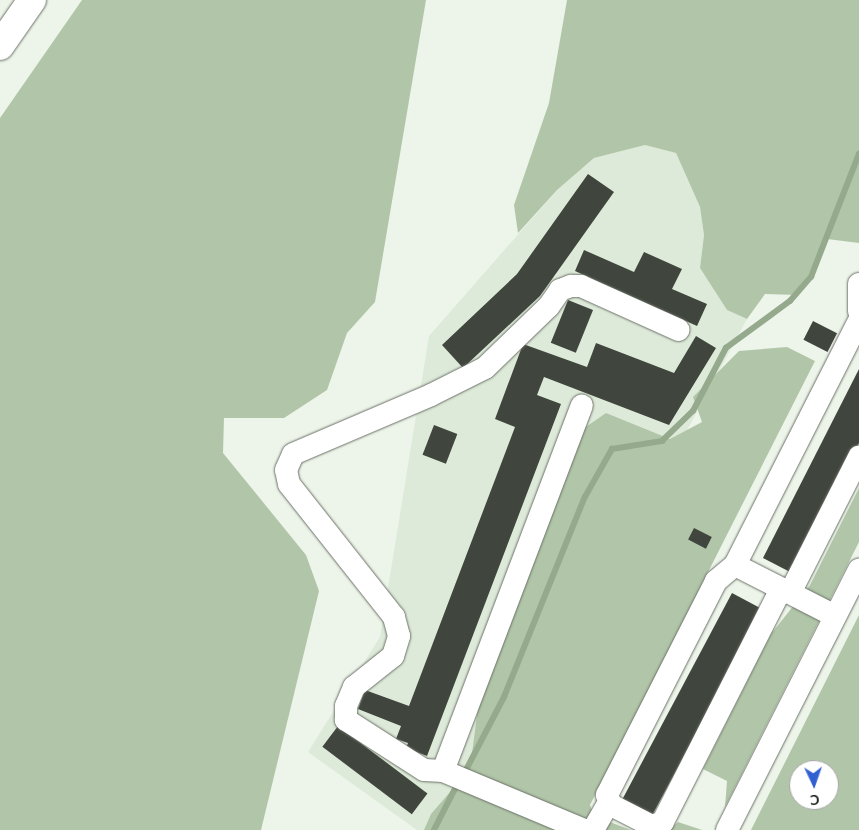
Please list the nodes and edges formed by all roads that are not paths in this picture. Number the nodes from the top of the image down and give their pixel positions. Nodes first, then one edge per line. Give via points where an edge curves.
1 (32, 0) edge
2 (0, 46) edge
3 (859, 284) edge
4 (859, 311) edge
5 (859, 321) edge
6 (679, 330) dead end
7 (582, 406) dead end
8 (859, 457) edge
9 (735, 565) junction
10 (859, 570) edge
11 (785, 591) junction
12 (836, 616) junction
13 (444, 771) junction
14 (608, 802) junction
15 (584, 830) edge
16 (593, 830) edge
17 (727, 830) edge

1 - 2 main road
3 - 4 street
5 - 9 street
6 - 13 street via 581,286 571,286 560,290 549,306 485,368 431,395 293,454 286,470 290,484 394,617 399,636 393,656 354,688 346,706 346,720 424,770
7 - 13 street
8 - 11 street
9 - 11 street
9 - 14 street via 716,581 607,795
10 - 12 street
11 - 12 street
11 - 14 street via 663,822 652,826
12 - 17 street
13 - 15 street
14 - 16 street

